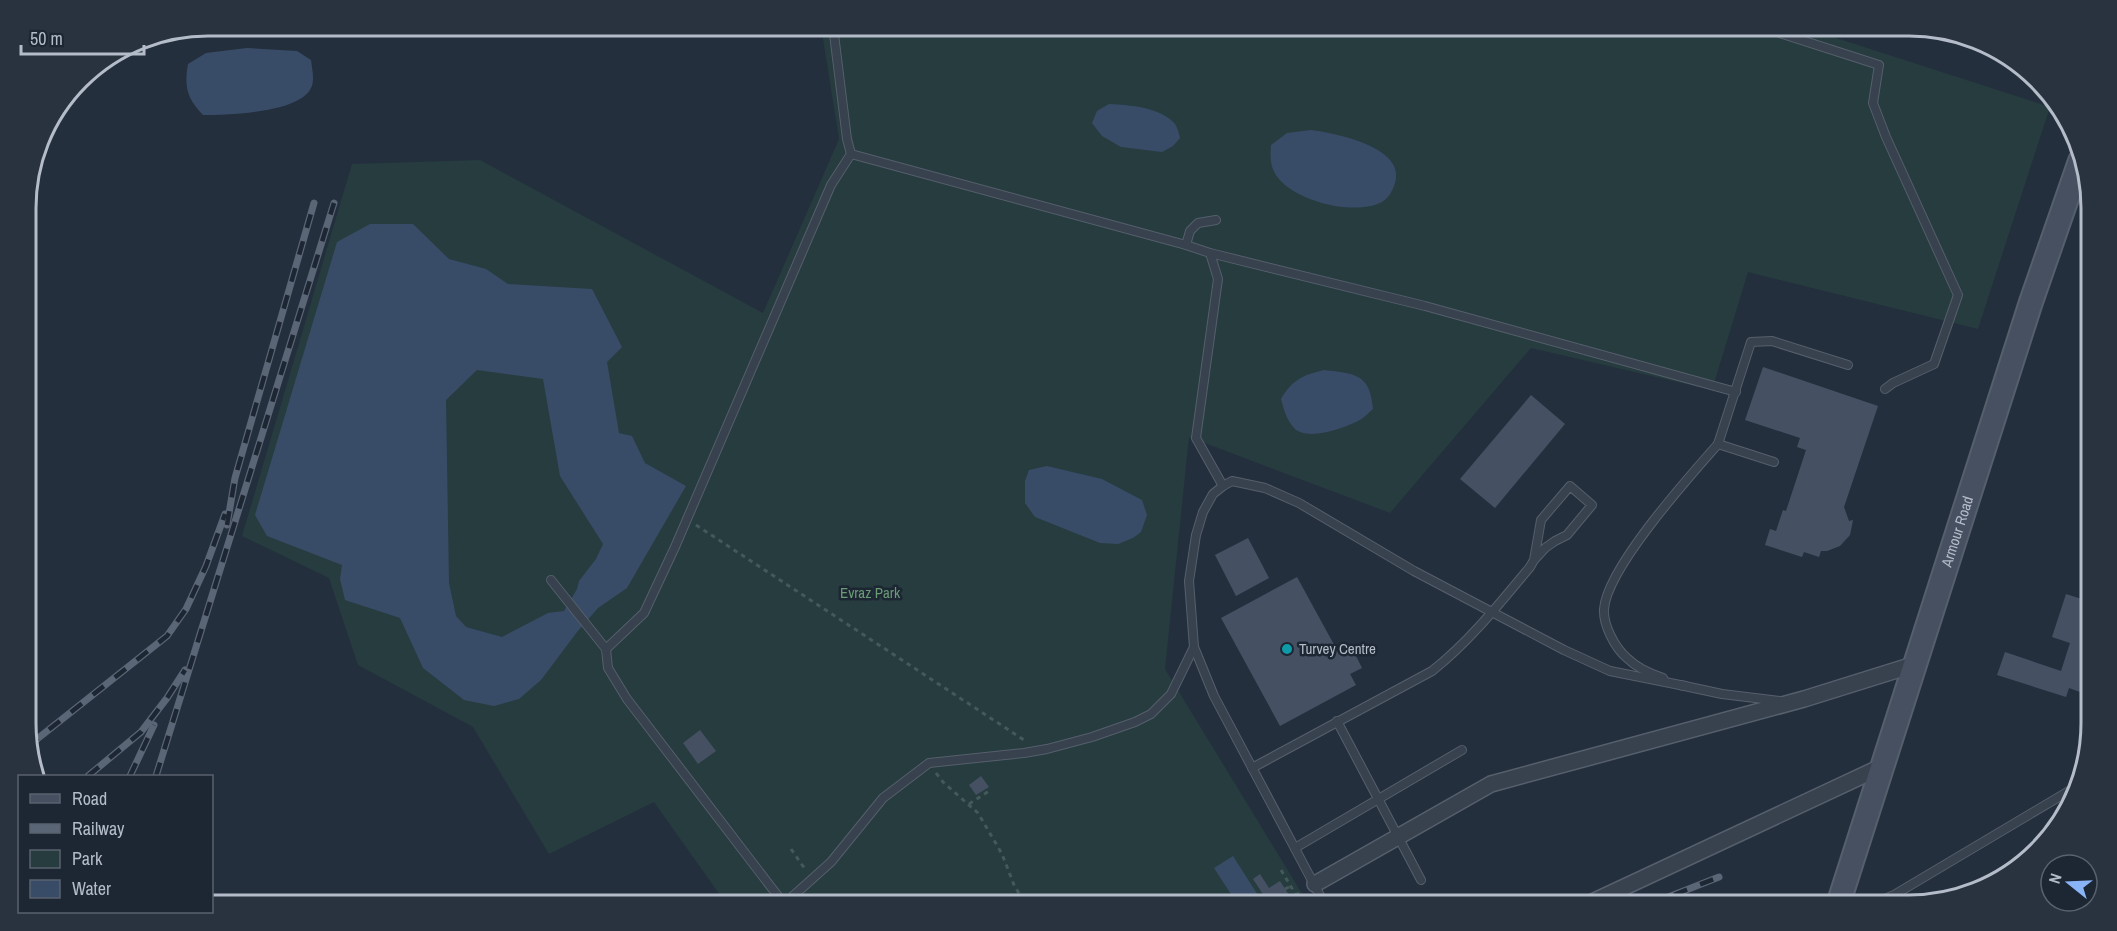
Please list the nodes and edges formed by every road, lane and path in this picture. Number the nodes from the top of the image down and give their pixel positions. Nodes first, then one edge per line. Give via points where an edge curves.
1 (834, 36) edge
2 (1788, 36) edge
3 (851, 154) junction
4 (2077, 171) edge
5 (1216, 220) dead end
6 (1186, 244) junction
7 (1210, 253) junction
8 (1848, 365) dead end
9 (1885, 389) dead end
10 (1736, 392) junction
11 (1718, 444) junction
12 (1774, 462) dead end
13 (1222, 486) junction
14 (687, 520) junction
15 (1534, 560) junction
16 (553, 582) dead end
17 (1492, 612) junction
18 (1194, 647) junction
19 (606, 649) junction
20 (1916, 664) junction
21 (1684, 686) junction
22 (1788, 702) junction
23 (1337, 721) junction
24 (1029, 743) dead end
25 (1462, 750) dead end
26 (929, 763) junction
27 (1883, 766) junction
28 (1252, 768) junction
29 (989, 791) dead end
30 (2066, 793) edge
31 (1378, 799) junction
32 (969, 804) junction
33 (1398, 837) junction
34 (1295, 848) junction
35 (791, 849) dead end
36 (1281, 870) dead end
37 (813, 880) junction
38 (1421, 880) dead end
39 (1314, 884) junction
40 (1291, 886) junction
41 (1285, 889) dead end
42 (776, 895) edge
43 (796, 895) edge
44 (1020, 895) edge
45 (1296, 895) joint
46 (1320, 895) edge
47 (1607, 895) edge
48 (1841, 895) edge
49 (1894, 895) edge

1 - 3 lane
2 - 9 lane via 1879,66 1873,103 1958,294 1934,364
3 - 6 lane
3 - 14 lane via 831,185
4 - 20 street, Armour Road
5 - 6 lane via 1198,223
6 - 7 lane
7 - 10 lane via 1425,306
7 - 13 lane via 1218,279 1196,438
8 - 10 lane via 1772,341 1751,342
10 - 11 lane
11 - 12 lane
11 - 21 lane via 1620,567 1609,587 1604,611 1610,636 1626,658
13 - 17 lane via 1232,482 1265,488 1299,503
13 - 18 lane via 1203,512 1196,535 1189,581
14 - 19 lane via 644,613
14 - 24 path
15 - 15 lane via 1541,520 1570,486 1592,505 1567,536 1550,544
15 - 17 lane
16 - 19 lane
17 - 21 lane via 1610,671
17 - 23 lane via 1432,671
18 - 26 lane via 1171,694 1151,714 1135,722 1047,749
18 - 28 lane via 1214,696
19 - 42 lane via 608,669 627,699
20 - 22 street
20 - 27 street, Armour Road
21 - 22 lane
22 - 33 street via 1491,784
23 - 28 lane
23 - 31 lane
25 - 31 lane
26 - 32 path via 943,782
26 - 37 lane via 883,798
27 - 47 street
27 - 48 street, Armour Road
28 - 34 lane
29 - 32 path
30 - 49 lane
31 - 33 lane
31 - 34 lane
32 - 44 path via 998,846
33 - 38 lane
33 - 39 street
34 - 39 lane
35 - 37 path
36 - 40 path
37 - 43 lane
39 - 45 path
39 - 46 lane
40 - 41 path
40 - 45 path

